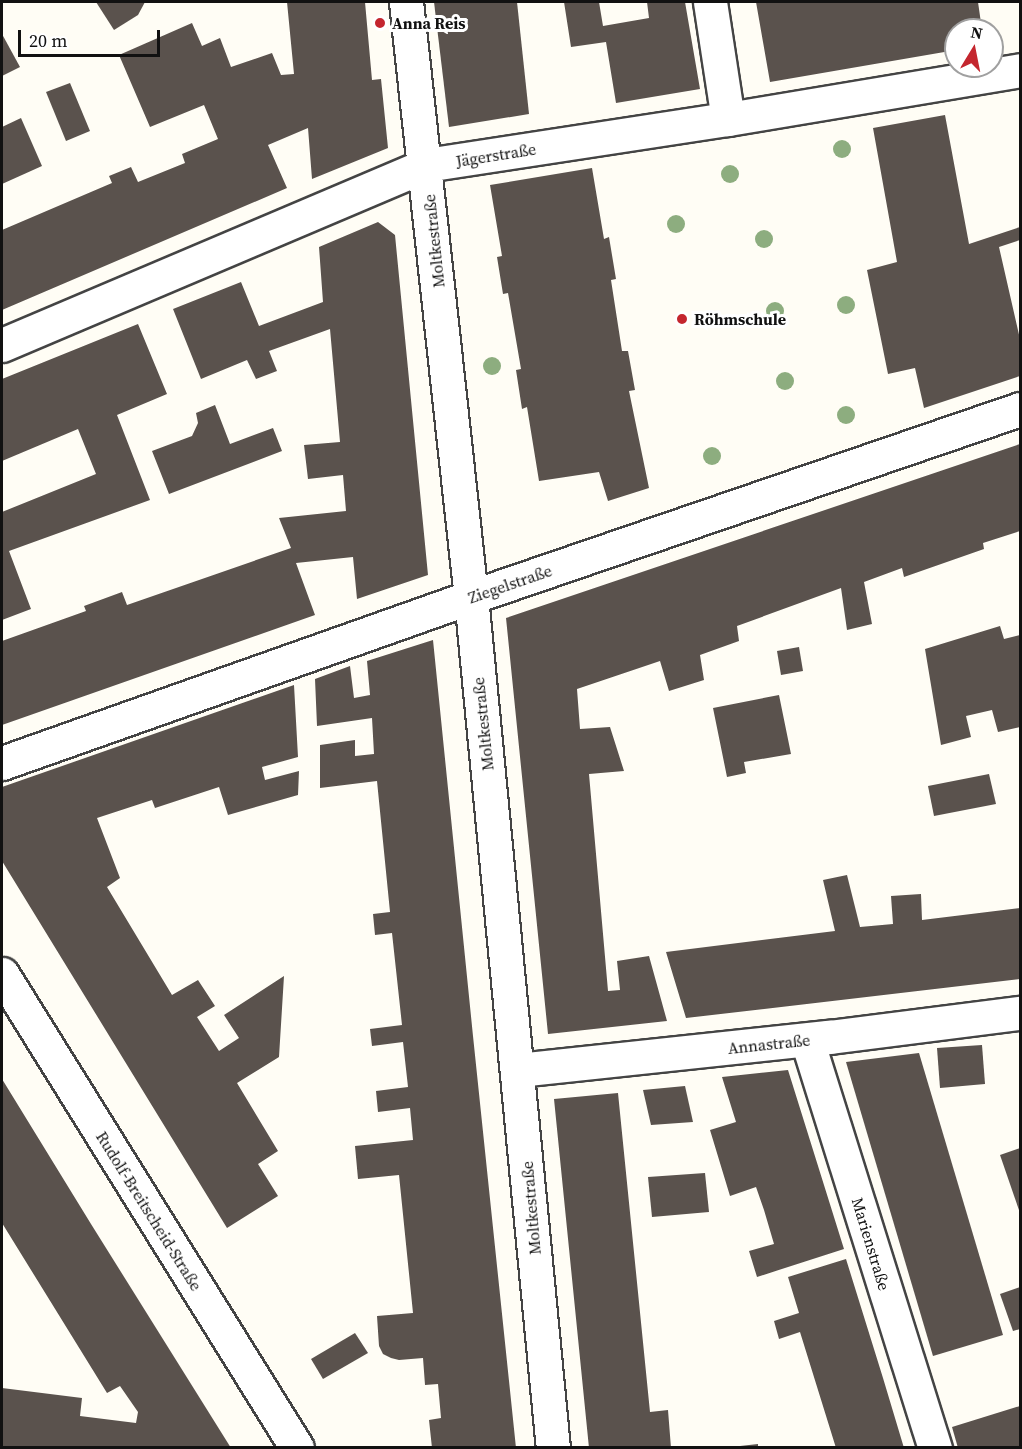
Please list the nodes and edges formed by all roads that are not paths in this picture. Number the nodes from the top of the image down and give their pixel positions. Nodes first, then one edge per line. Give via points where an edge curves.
1 (406, 2) edge
2 (710, 2) edge
3 (1020, 70) edge
4 (728, 119) junction
5 (426, 165) junction
6 (2, 345) edge
7 (1020, 409) edge
8 (471, 597) junction
9 (2, 763) edge
10 (2, 974) edge
11 (1020, 1013) edge
12 (807, 1040) junction
13 (518, 1070) junction
14 (297, 1448) edge
15 (553, 1448) edge
16 (935, 1448) edge

1 - 5 street, Moltkestraße
2 - 4 street
3 - 4 street, Jägerstraße
4 - 5 street, Jägerstraße
5 - 6 street, Jägerstraße
5 - 8 street, Moltkestraße
7 - 8 street, Ziegelstraße
8 - 9 street, Ziegelstraße
8 - 13 street, Moltkestraße
10 - 14 street, Rudolf-Breitscheid-Straße
11 - 12 street, Annastraße
12 - 13 street, Annastraße
12 - 16 street, Marienstraße
13 - 15 street, Moltkestraße

